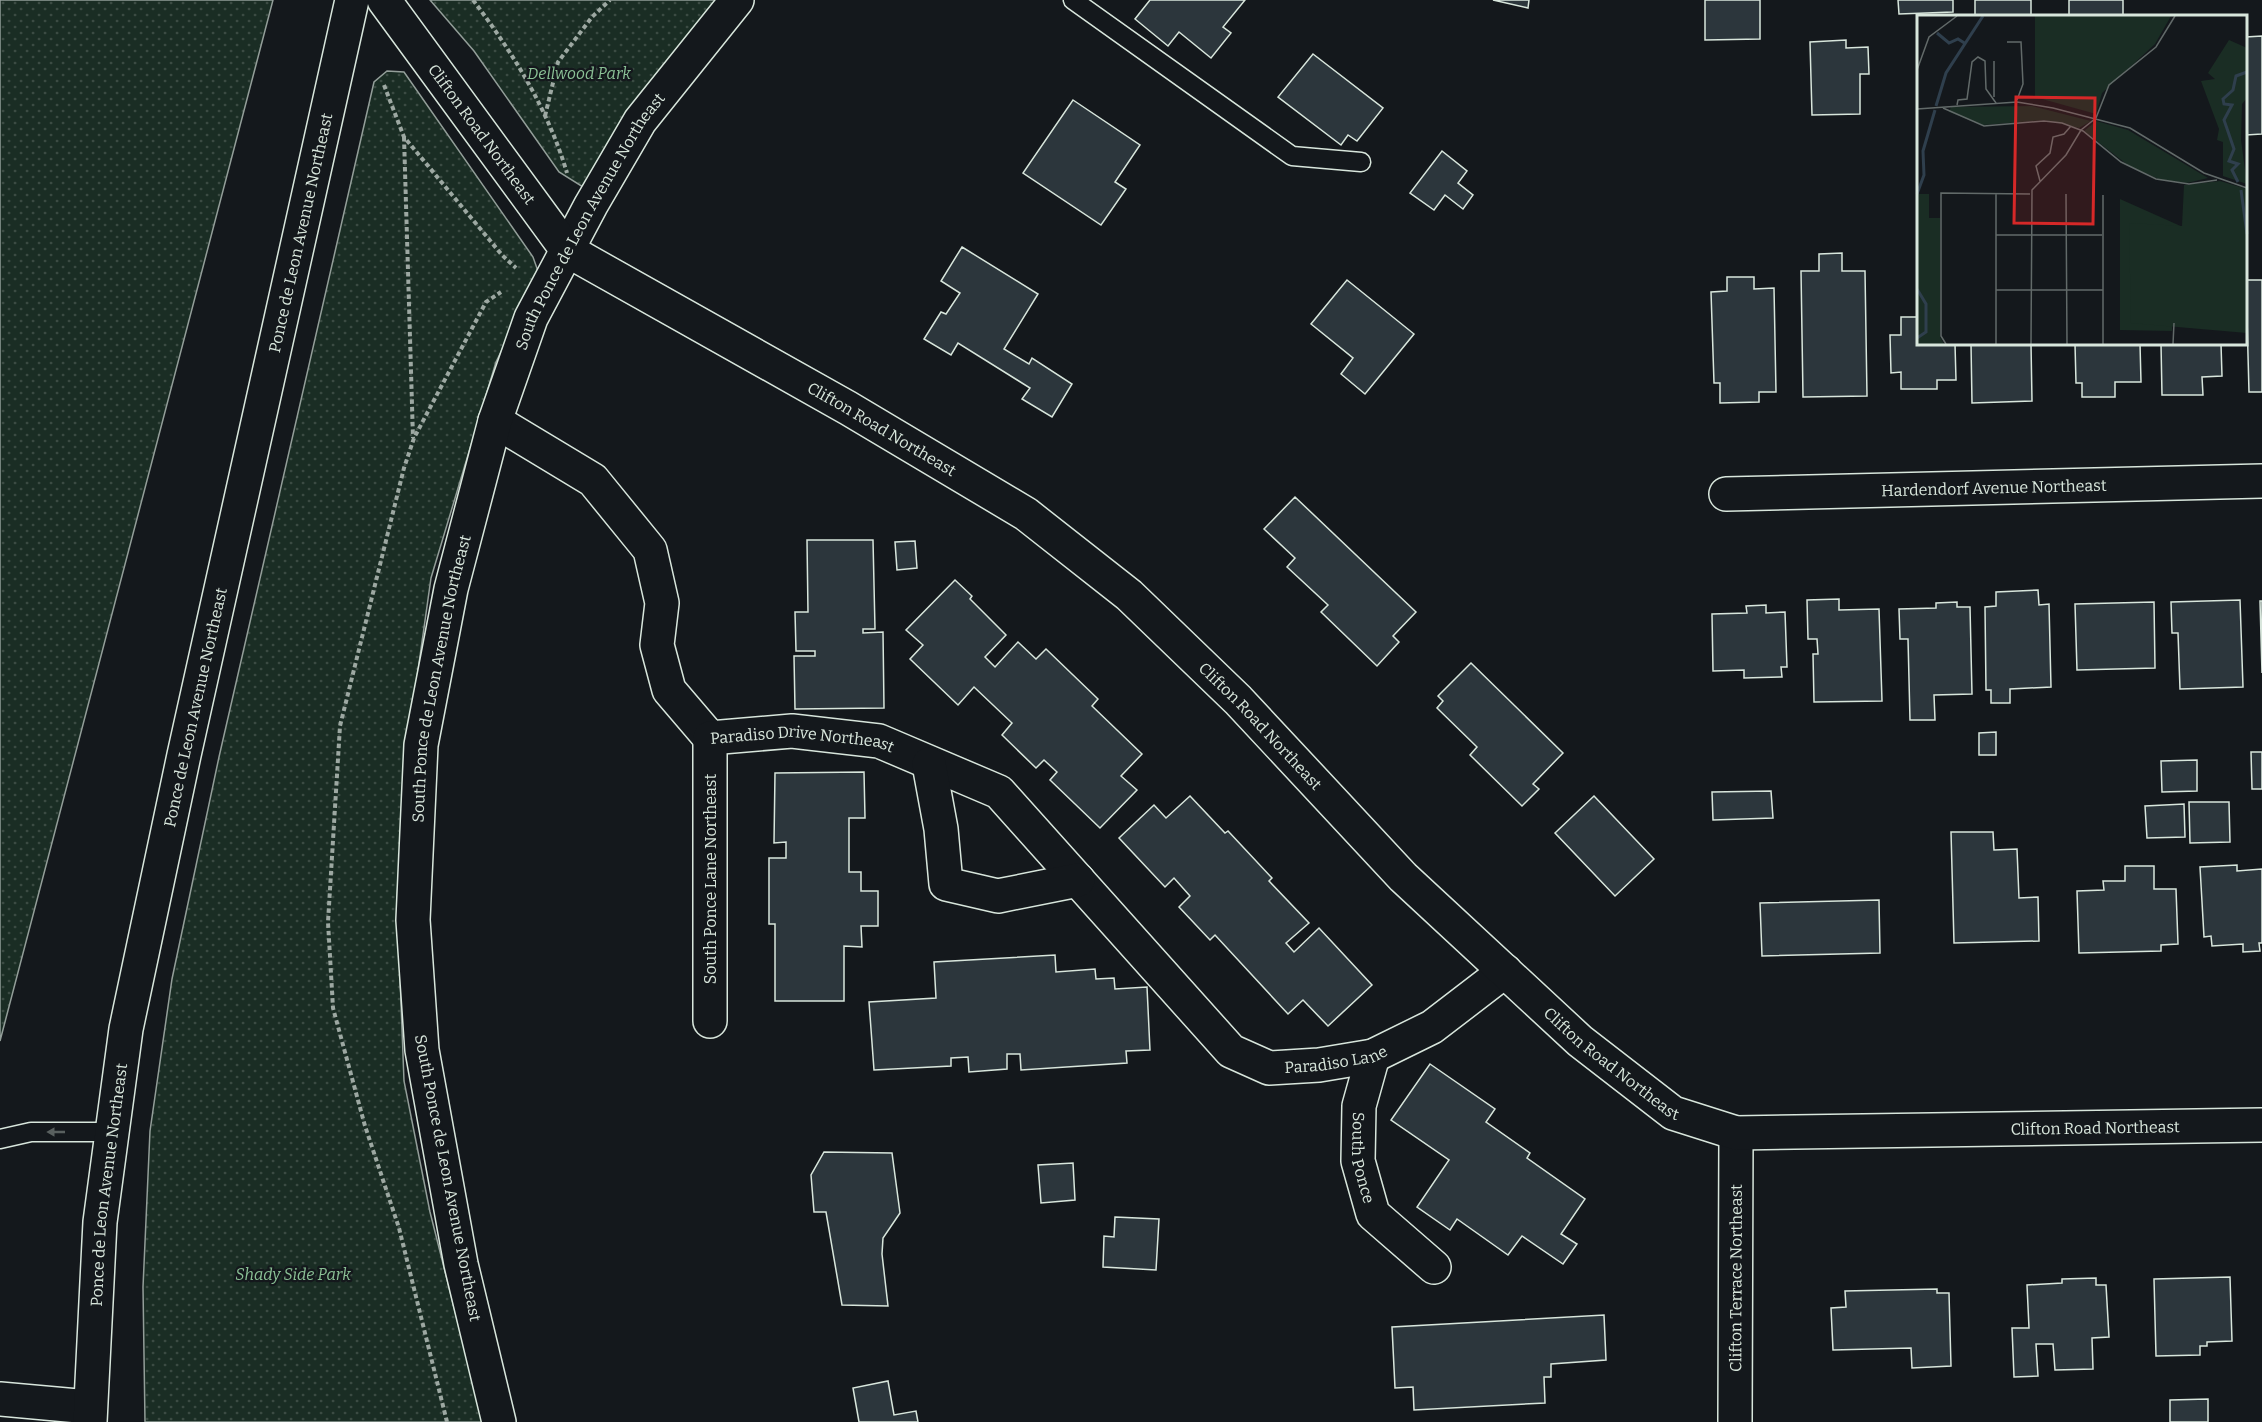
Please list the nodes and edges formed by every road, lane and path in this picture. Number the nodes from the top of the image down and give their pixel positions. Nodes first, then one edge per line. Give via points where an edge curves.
1 (352, 0) edge
2 (384, 0) edge
3 (473, 0) edge
4 (610, 0) edge
5 (737, 0) edge
6 (1073, 0) edge
7 (384, 85) dead end
8 (545, 117) junction
9 (404, 136) junction
10 (1361, 162) dead end
11 (569, 178) dead end
12 (567, 250) junction
13 (517, 269) dead end
14 (495, 421) junction
15 (414, 438) dead end
16 (2262, 481) edge
17 (1725, 494) dead end
18 (710, 738) junction
19 (929, 764) junction
20 (1078, 880) junction
21 (1505, 971) junction
22 (711, 1021) dead end
23 (1373, 1056) junction
24 (2262, 1125) edge
25 (112, 1132) junction
26 (1736, 1133) junction
27 (0, 1139) edge
28 (1434, 1267) dead end
29 (0, 1400) edge
30 (89, 1414) edge
31 (499, 1422) edge
32 (1735, 1422) edge

1 - 25 main road, Ponce de Leon Avenue Northeast via 184,755 131,1006
2 - 12 main road, Clifton Road Northeast
3 - 8 path via 532,89
4 - 8 path via 558,62
5 - 12 main road, South Ponce de Leon Avenue Northeast via 640,121
6 - 10 lane via 1292,156
7 - 9 path
8 - 11 path
9 - 13 path
9 - 15 path
12 - 14 main road, South Ponce de Leon Avenue Northeast via 531,318
12 - 21 main road, Clifton Road Northeast via 1026,513 1129,595 1238,700 1403,877
14 - 18 main road, Paradiso Drive Northeast via 593,480 650,550 662,603 657,645 669,690
14 - 31 main road, South Ponce de Leon Avenue Northeast via 451,590 421,746 413,920 422,1050 462,1264
16 - 17 main road, Hardendorf Avenue Northeast
18 - 19 main road, Paradiso Drive Northeast via 792,731 879,741
18 - 22 main road, South Ponce Lane Northeast
19 - 20 main road, Paradiso Drive Northeast via 999,792
19 - 20 main road via 946,884 998,896
20 - 23 main road, Paradiso Lane via 1231,1051 1269,1068
21 - 23 main road, Paradiso Lane via 1432,1027
21 - 26 main road, Clifton Road Northeast via 1580,1041 1673,1113
23 - 28 main road, South Ponce via 1359,1106 1358,1161 1373,1214
24 - 26 main road, Clifton Road Northeast
25 -> 27 lane via 31,1132
25 - 30 main road, Ponce de Leon Avenue Northeast via 100,1222
26 - 32 main road, Clifton Terrace Northeast
29 - 30 main road

